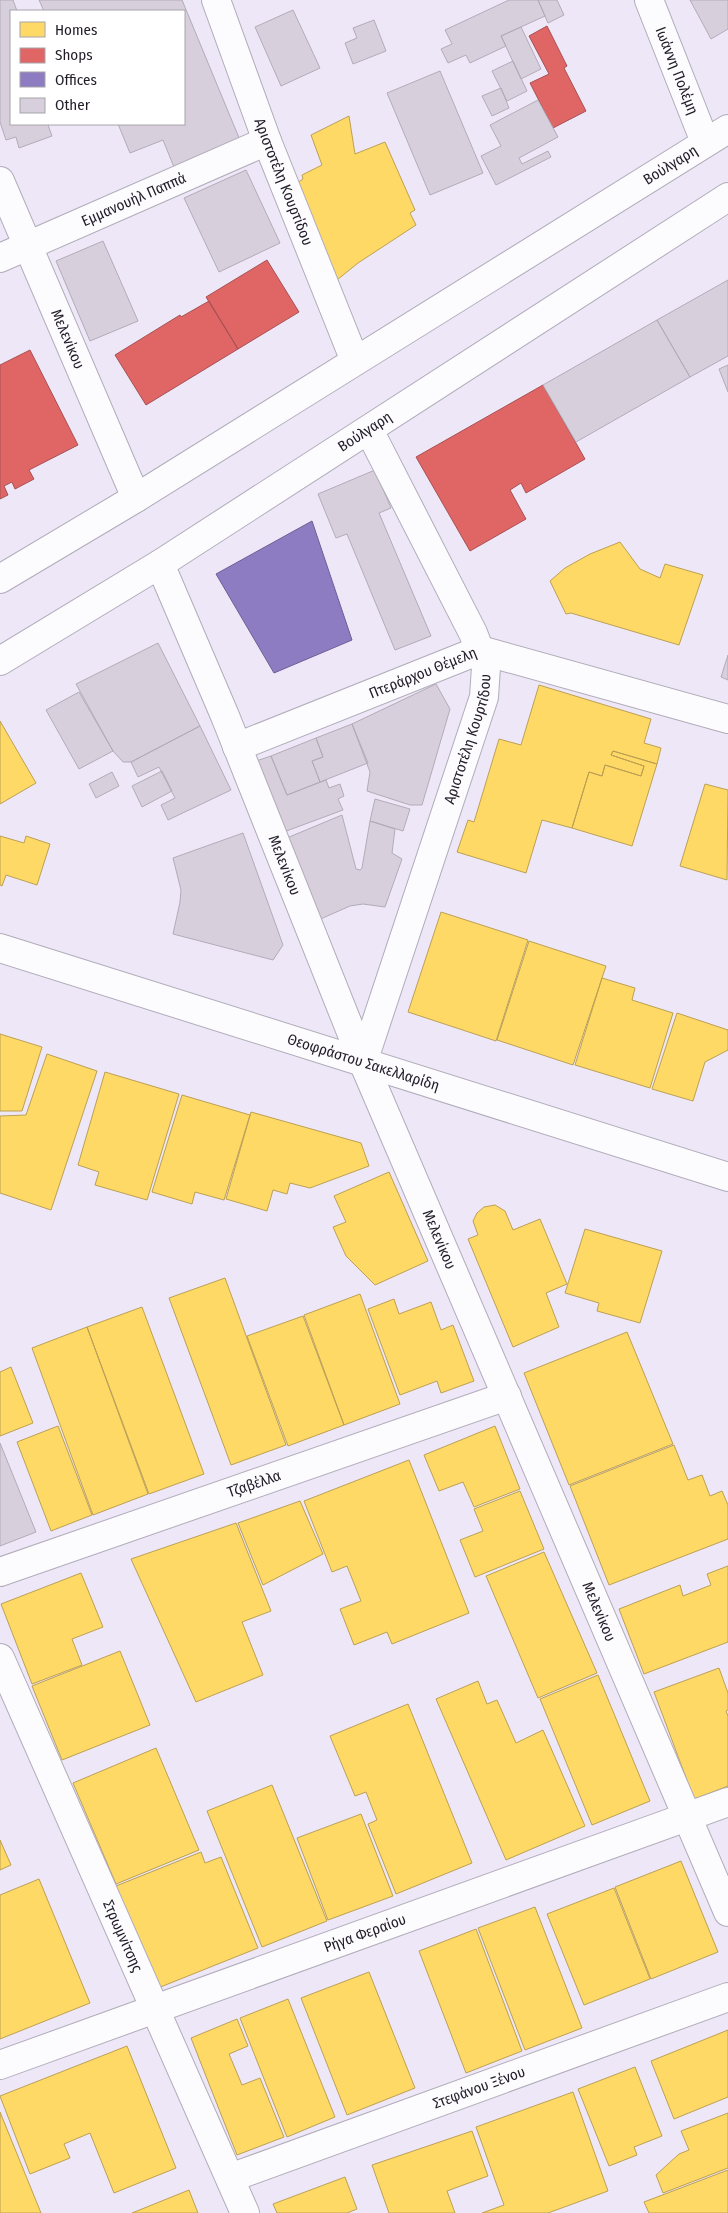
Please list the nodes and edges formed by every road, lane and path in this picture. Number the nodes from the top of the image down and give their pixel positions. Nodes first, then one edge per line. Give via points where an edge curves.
1 (216, 0) edge
2 (649, 0) edge
3 (728, 129) edge
4 (267, 142) junction
5 (705, 142) junction
6 (0, 181) edge
7 (728, 197) edge
8 (27, 246) junction
9 (0, 258) edge
10 (355, 362) junction
11 (369, 430) junction
12 (136, 498) junction
13 (160, 564) junction
14 (0, 579) edge
15 (480, 650) junction
16 (0, 661) edge
17 (728, 719) edge
18 (237, 747) junction
19 (0, 948) edge
20 (364, 1062) junction
21 (728, 1177) edge
22 (507, 1396) junction
23 (0, 1572) edge
24 (0, 1658) edge
25 (728, 1802) edge
26 (687, 1816) junction
27 (728, 1912) edge
28 (728, 1996) edge
29 (155, 2008) junction
30 (0, 2065) edge
31 (230, 2178) junction
32 (245, 2213) edge

1 - 4 street, Αριστοτέλη Κουρτίδου
2 - 5 street, Ιωάννη Πολέμη
3 - 5 street, Βούλγαρη
4 - 8 street, Εμμανουήλ Παππά
4 - 10 street, Αριστοτέλη Κουρτίδου
5 - 10 street, Βούλγαρη
6 - 8 street, Μελενίκου
7 - 11 street, Βούλγαρη
8 - 9 street, Εμμανουήλ Παππά
8 - 12 street, Μελενίκου
10 - 12 street, Βούλγαρη
11 - 13 street, Βούλγαρη
11 - 15 street, Αριστοτέλη Κουρτίδου
12 - 14 street, Βούλγαρη
13 - 16 street, Βούλγαρη
13 - 18 street, Μελενίκου
15 - 17 street, Πτεράρχου Θέμελη
15 - 18 street, Πτεράρχου Θέμελη
15 - 20 street, Αριστοτέλη Κουρτίδου via 486,667 484,697
18 - 20 street, Μελενίκου
19 - 20 street, Θεοφράστου Σακελλαρίδη
20 - 21 street, Θεοφράστου Σακελλαρίδη
20 - 22 street, Μελενίκου
22 - 23 street, Τζαβέλλα
22 - 26 street, Μελενίκου
24 - 29 street, Στρωμνίτσης
25 - 26 street, Ρήγα Φεραίου
26 - 27 street, Μελενίκου
26 - 29 street, Ρήγα Φεραίου
28 - 31 street, Στεφάνου Ξένου
29 - 30 street, Ρήγα Φεραίου
29 - 31 street, Στρωμνίτσης
31 - 32 street, Στρωμνίτσης

